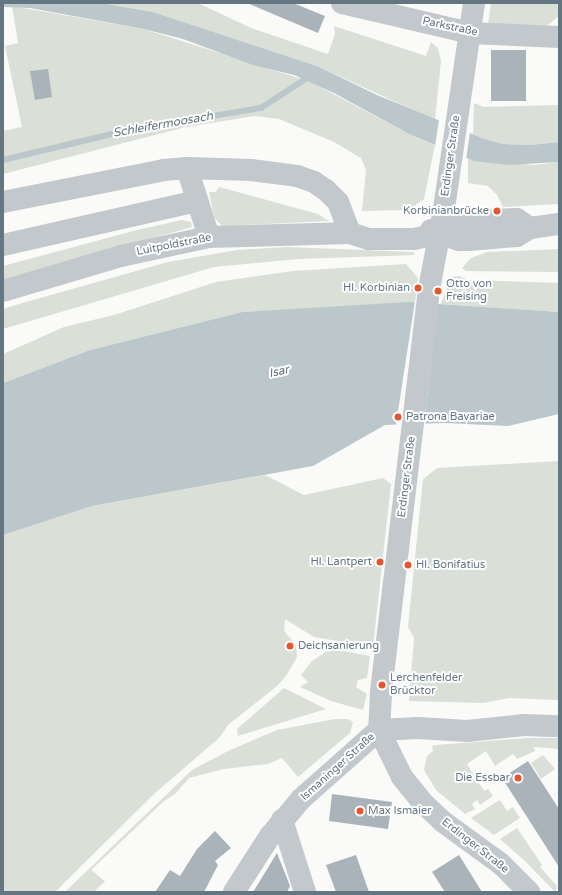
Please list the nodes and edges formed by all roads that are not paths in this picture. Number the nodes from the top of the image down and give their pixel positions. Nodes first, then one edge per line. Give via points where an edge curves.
1 (342, 3) edge
2 (474, 3) edge
3 (386, 8) edge
4 (470, 33) junction
5 (559, 37) edge
6 (187, 168) junction
7 (197, 200) junction
8 (3, 202) edge
9 (559, 224) edge
10 (350, 233) junction
11 (440, 233) junction
12 (209, 237) junction
13 (3, 245) edge
14 (3, 291) edge
15 (559, 726) edge
16 (379, 730) junction
17 (282, 820) junction
18 (234, 892) edge
19 (305, 892) edge
20 (528, 892) edge

1 - 3 street, Parkstraße
2 - 4 street, Erdinger Straße
3 - 4 street, Parkstraße
4 - 5 street, Parkstraße
4 - 11 street, Erdinger Straße
6 - 7 street
6 - 8 street
6 - 10 street via 251,170 296,176 314,182 338,202
7 - 12 street
7 - 13 street
9 - 11 street via 530,228 517,236 469,240 459,240
10 - 11 street, Luitpoldstraße via 369,239 390,240 414,239
10 - 12 street, Luitpoldstraße
11 - 16 street, Erdinger Straße via 429,289 381,694
12 - 14 street, Luitpoldstraße via 121,256
15 - 16 street, Ismaninger Straße via 524,725 467,731 418,728
16 - 17 street, Ismaninger Straße via 319,781
16 - 20 street, Erdinger Straße via 402,777 423,804 501,864
17 - 18 street, Ismaninger Straße
17 - 19 street

